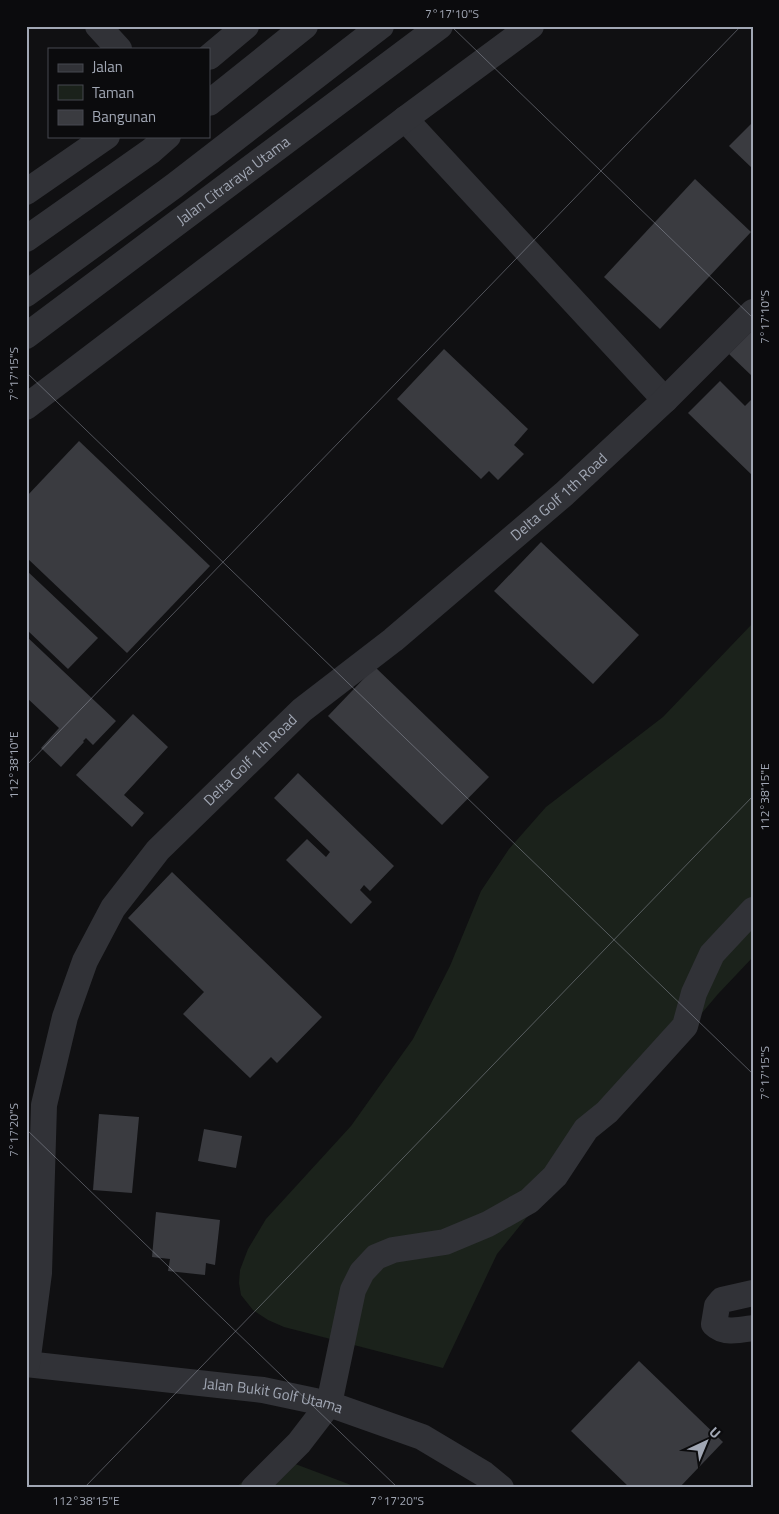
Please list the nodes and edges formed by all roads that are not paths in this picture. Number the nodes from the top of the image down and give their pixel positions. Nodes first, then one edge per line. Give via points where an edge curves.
1 (98, 26) edge
2 (246, 26) edge
3 (305, 26) edge
4 (380, 26) edge
5 (440, 26) edge
6 (531, 26) edge
7 (118, 48) edge
8 (210, 56) edge
9 (210, 101) edge
10 (210, 103) edge
11 (405, 119) junction
12 (241, 134) junction
13 (104, 138) edge
14 (154, 141) edge
15 (261, 159) junction
16 (174, 186) junction
17 (26, 192) edge
18 (193, 213) junction
19 (26, 239) edge
20 (26, 294) edge
21 (753, 312) edge
22 (26, 336) edge
23 (665, 400) junction
24 (26, 407) edge
25 (753, 910) edge
26 (35, 1104) edge
27 (753, 1293) edge
28 (753, 1328) edge
29 (27, 1364) edge
30 (329, 1404) junction
31 (254, 1488) edge
32 (500, 1488) edge

1 - 7 street
2 - 8 street
3 - 9 street
4 - 12 street, Jalan Citraraya Utama
5 - 15 street, Jalan Citraraya Utama
6 - 11 street
10 - 12 street
11 - 23 street
11 - 24 street
12 - 15 street
12 - 16 street, Jalan Citraraya Utama
13 - 17 street
14 - 16 street
14 - 19 street
15 - 18 street, Jalan Citraraya Utama
16 - 18 street
16 - 20 street, Jalan Citraraya Utama
18 - 22 street, Jalan Citraraya Utama
21 - 23 street, Delta Golf 1th Road
23 - 26 street, Delta Golf 1th Road via 564,494 393,640 302,710 158,850 112,908 85,961
25 - 30 street via 712,954 694,992 685,1026 607,1112 586,1129 555,1176 529,1201 488,1224 445,1242 376,1256 362,1272 353,1290
26 - 29 street, Delta Golf 1th Road via 39,1274
27 - 28 street via 722,1300 717,1306 714,1324 733,1331
29 - 30 street, Jalan Bukit Golf Utama via 263,1390
30 - 31 street via 299,1443
30 - 32 street, Jalan Bukit Golf Utama via 422,1437 484,1474

